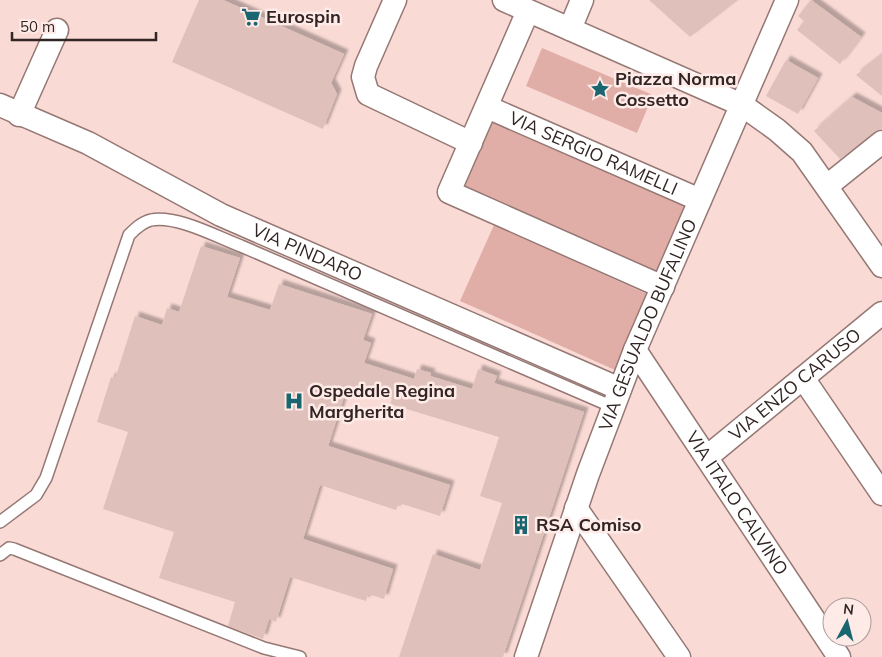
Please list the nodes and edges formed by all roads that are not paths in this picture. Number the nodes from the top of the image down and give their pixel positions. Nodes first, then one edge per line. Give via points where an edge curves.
1 (395, 0) edge
2 (504, 0) edge
3 (582, 0) edge
4 (787, 0) edge
5 (528, 11) junction
6 (570, 29) junction
7 (57, 30) dead end
8 (742, 105) junction
9 (487, 107) junction
10 (9, 110) edge
11 (882, 142) edge
12 (471, 143) junction
13 (827, 186) junction
14 (700, 200) junction
15 (882, 266) edge
16 (663, 287) junction
17 (882, 313) edge
18 (635, 350) junction
19 (804, 378) junction
20 (616, 398) junction
21 (707, 457) junction
22 (882, 494) edge
23 (576, 508) junction
24 (0, 522) edge
25 (0, 555) edge
26 (300, 657) edge
27 (526, 657) edge
28 (679, 657) edge
29 (839, 657) edge

1 - 12 street via 363,76 368,94
2 - 5 street
3 - 6 street
4 - 8 street, VIA GESUALDO BUFALINO
5 - 6 street
5 - 9 street
6 - 8 street
7 - 10 street
8 - 13 street via 802,152
8 - 14 street, VIA GESUALDO BUFALINO
9 - 12 street
9 - 14 street, VIA SERGIO RAMELLI
10 - 20 street, VIA PINDARO via 88,143 221,214
11 - 13 street
12 - 16 street via 449,192
13 - 15 street
14 - 16 street, VIA GESUALDO BUFALINO
16 - 18 street, VIA GESUALDO BUFALINO
17 - 19 street, VIA ENZO CARUSO
18 - 20 street, VIA GESUALDO BUFALINO
18 - 21 street, VIA ITALO CALVINO
19 - 21 street, VIA ENZO CARUSO
19 - 22 street
20 - 23 street, VIA GESUALDO BUFALINO
20 - 24 lane via 242,246 179,222 150,220 129,235 46,478 36,496
21 - 29 street, VIA ITALO CALVINO
23 - 27 street, VIA GESUALDO BUFALINO
23 - 28 street
25 - 26 lane via 9,548 14,549 264,648

